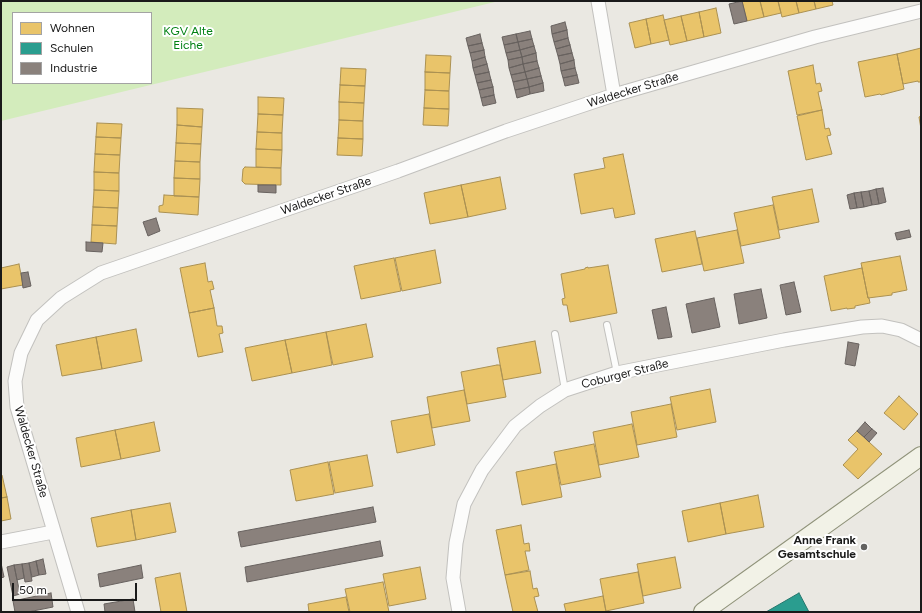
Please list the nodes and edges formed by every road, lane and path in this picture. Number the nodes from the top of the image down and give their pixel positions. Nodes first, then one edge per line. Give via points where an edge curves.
1 (598, 1) edge
2 (921, 11) edge
3 (614, 95) junction
4 (607, 325) dead end
5 (555, 334) dead end
6 (921, 340) edge
7 (617, 374) junction
8 (565, 390) junction
9 (921, 456) edge
10 (53, 532) junction
11 (1, 542) edge
12 (78, 612) edge
13 (459, 612) edge
14 (703, 612) edge

1 - 3 street
2 - 3 street, Waldecker Straße via 815,36
3 - 10 street, Waldecker Straße via 101,273 61,298 37,320 21,353 15,381 17,407
4 - 7 lane
5 - 8 lane
6 - 7 street, Coburger Straße via 901,330 882,326 862,327
7 - 8 street, Coburger Straße
8 - 13 street, Coburger Straße via 515,426 482,470 464,504 456,543 453,578
9 - 14 street
10 - 11 street
10 - 12 street, Waldecker Straße

